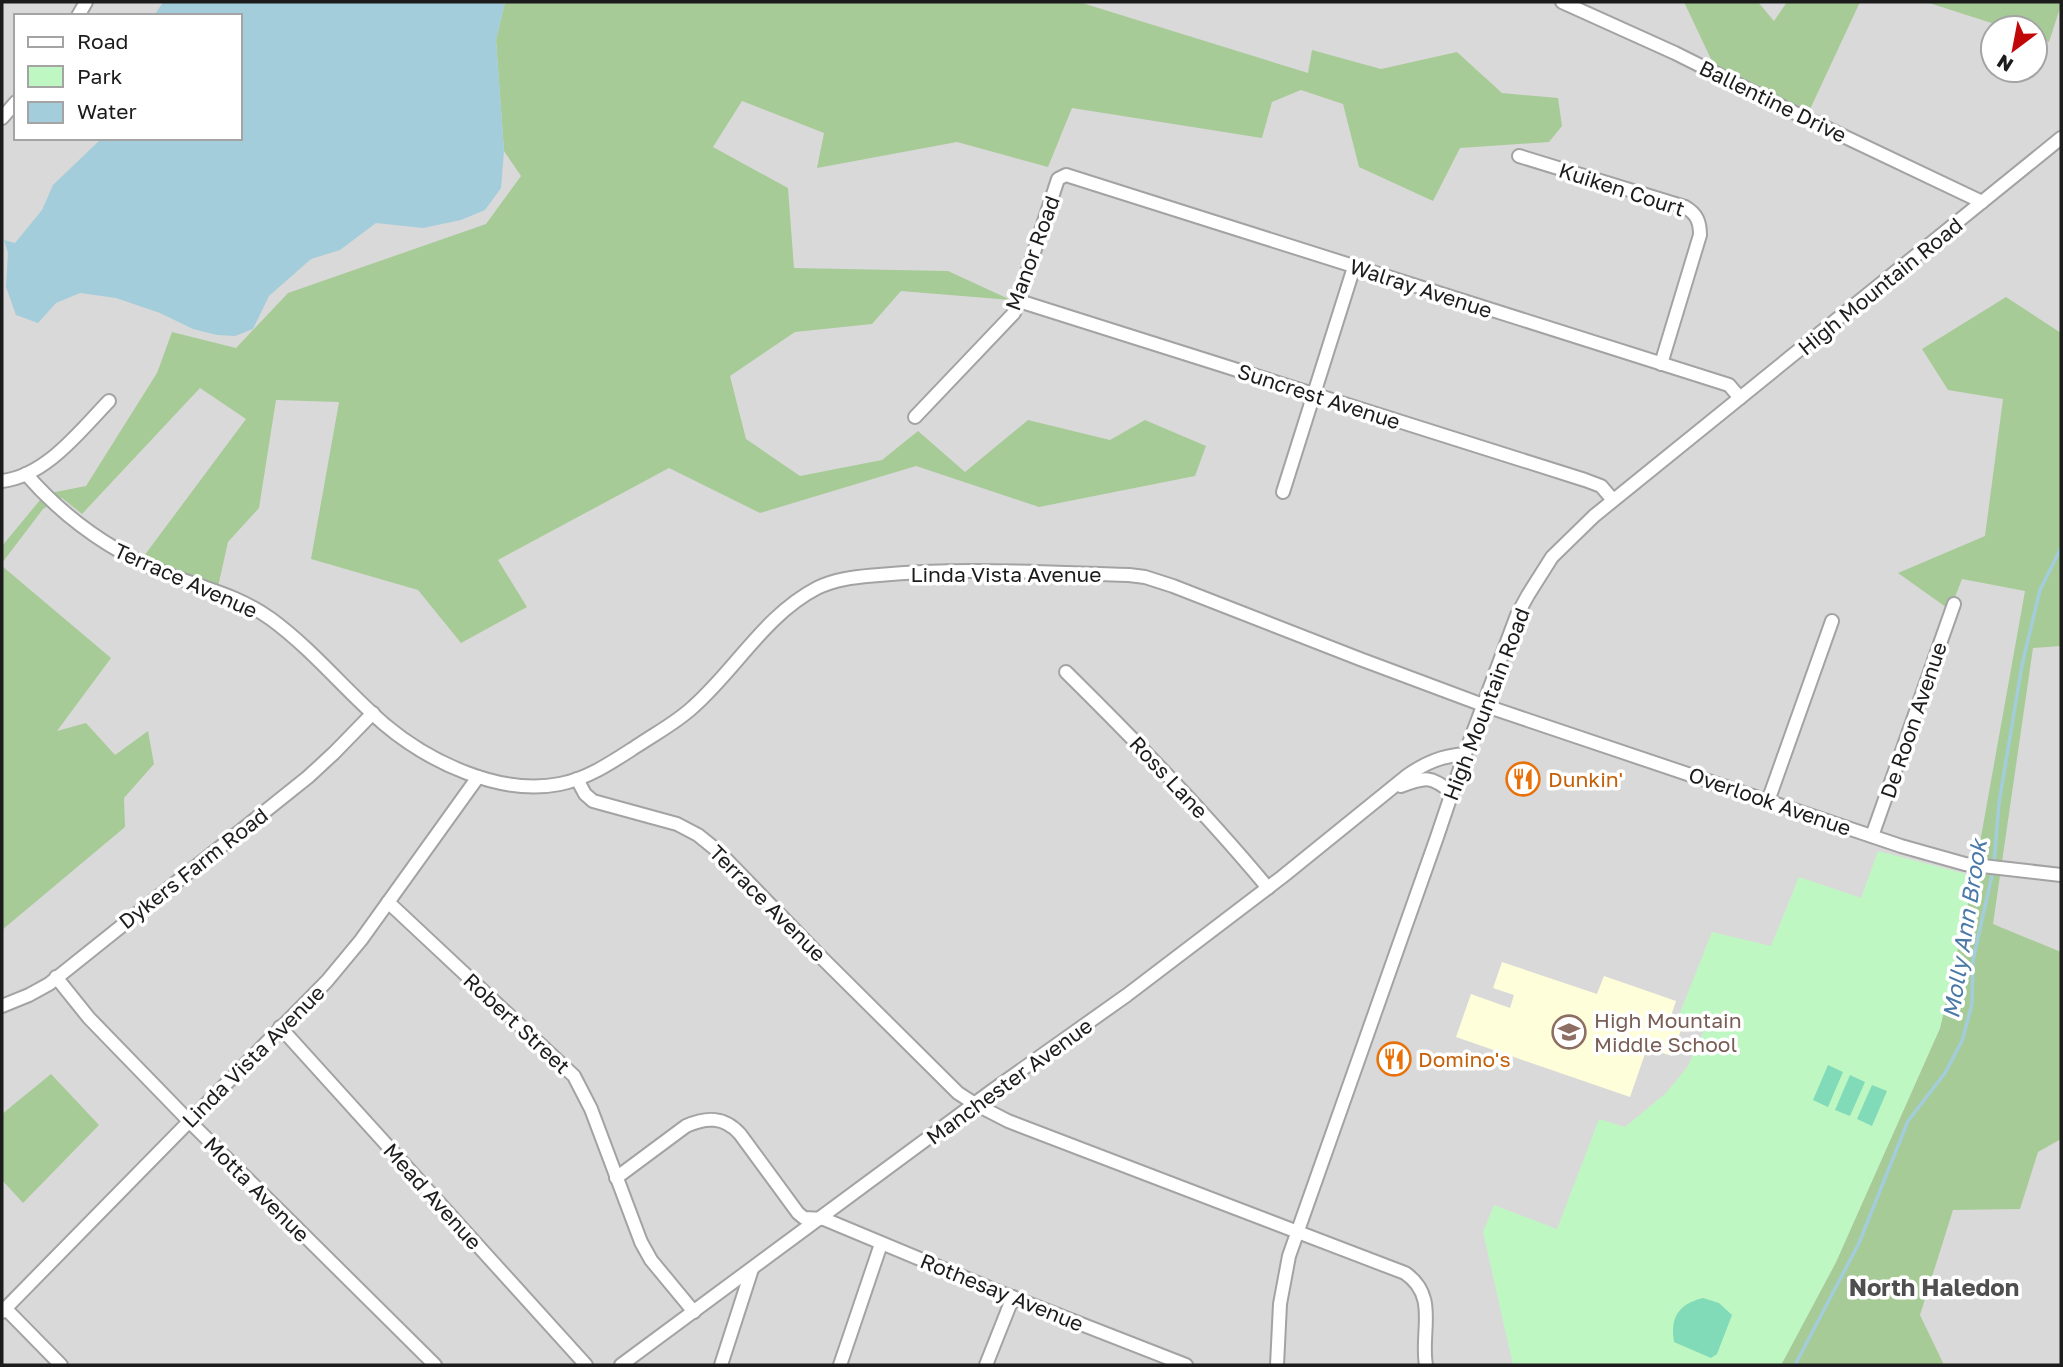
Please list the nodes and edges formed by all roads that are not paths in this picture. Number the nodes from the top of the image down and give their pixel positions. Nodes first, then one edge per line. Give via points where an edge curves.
1 (1562, 2) edge
2 (14, 104) edge
3 (2, 118) edge
4 (2061, 138) edge
5 (1520, 156) dead end
6 (1097, 185) joint
7 (1982, 202) junction
8 (1354, 267) junction
9 (1019, 301) junction
10 (1661, 363) junction
11 (1314, 394) junction
12 (1740, 398) junction
13 (109, 401) dead end
14 (915, 417) dead end
15 (26, 474) junction
16 (2, 481) edge
17 (1283, 492) dead end
18 (1613, 500) junction
19 (1954, 604) dead end
20 (1832, 621) dead end
21 (1066, 672) dead end
22 (1483, 705) junction
23 (373, 713) junction
24 (1465, 754) junction
25 (478, 777) junction
26 (577, 779) junction
27 (1391, 790) junction
28 (1452, 793) junction
29 (1768, 801) junction
30 (1872, 836) junction
31 (2061, 875) edge
32 (1268, 888) junction
33 (388, 902) junction
34 (56, 977) junction
35 (2, 1006) edge
36 (280, 1027) junction
37 (975, 1104) junction
38 (189, 1121) junction
39 (616, 1178) junction
40 (818, 1219) junction
41 (1297, 1232) junction
42 (881, 1244) junction
43 (752, 1268) junction
44 (1013, 1297) junction
45 (4, 1310) edge
46 (694, 1312) junction
47 (61, 1365) edge
48 (435, 1365) edge
49 (586, 1365) edge
50 (621, 1365) edge
51 (721, 1365) edge
52 (840, 1365) edge
53 (986, 1365) edge
54 (1186, 1365) edge
55 (1278, 1365) edge
56 (1426, 1365) edge

1 - 7 street, Ballentine Drive
2 - 3 street
4 - 7 street, High Mountain Road
5 - 10 street, Kuiken Court via 1685,207 1697,218 1700,235
6 - 8 street, Walray Avenue
6 - 9 street, Manor Road via 1066,175 1058,179
7 - 12 street, High Mountain Road
8 - 10 street, Walray Avenue
8 - 11 street
9 - 11 street, Suncrest Avenue
9 - 14 street, Manor Road via 1014,313
10 - 12 street, Walray Avenue via 1729,385
11 - 17 street
11 - 18 street, Suncrest Avenue via 1585,480 1601,486
12 - 18 street, High Mountain Road
13 - 15 street via 67,445
15 - 16 street
15 - 23 street, Terrace Avenue via 48,499 117,551 224,593 270,618
18 - 22 street, High Mountain Road via 1552,557 1517,615
19 - 30 street, De Roon Avenue
20 - 29 street
21 - 32 street, Ross Lane via 1181,788
22 - 24 street, High Mountain Road
22 - 26 street, Linda Vista Avenue via 1145,577 920,571 842,579 790,604 685,715
22 - 29 street, Overlook Avenue
23 - 25 street, Terrace Avenue via 428,755
23 - 34 street, Dykers Farm Road via 307,777
24 - 27 street, Manchester Avenue via 1445,755 1423,765
24 - 28 street, High Mountain Road
25 - 26 street, Terrace Avenue via 524,786
25 - 33 street, Linda Vista Avenue
26 - 37 street, Terrace Avenue via 593,801 677,824 719,852 920,1057
27 - 28 street, Manchester Avenue via 1426,778
27 - 32 street, Manchester Avenue
28 - 41 street, High Mountain Road
29 - 30 street, Overlook Avenue
30 - 31 street, Overlook Avenue via 1965,864
32 - 37 street, Manchester Avenue
33 - 36 street, Linda Vista Avenue via 327,981
33 - 39 street, Robert Street via 574,1076
34 - 35 street, Dykers Farm Road
34 - 38 street, Motta Avenue via 89,1018
36 - 38 street, Linda Vista Avenue
36 - 49 street, Mead Avenue
37 - 40 street, Manchester Avenue
37 - 41 street, Terrace Avenue via 1008,1121
38 - 45 street, Linda Vista Avenue
38 - 48 street, Motta Avenue
39 - 40 street, Rothesay Avenue via 686,1126 720,1120 740,1134 798,1213
39 - 46 street, Robert Street via 640,1242
40 - 42 street, Rothesay Avenue
40 - 43 street, Manchester Avenue
41 - 55 street, High Mountain Road via 1280,1304
41 - 56 street, Terrace Avenue via 1411,1277 1427,1307
42 - 44 street, Rothesay Avenue
42 - 52 street
43 - 46 street, Manchester Avenue
43 - 51 street
44 - 53 street
44 - 54 street, Rothesay Avenue
45 - 47 street
46 - 50 street, Manchester Avenue

